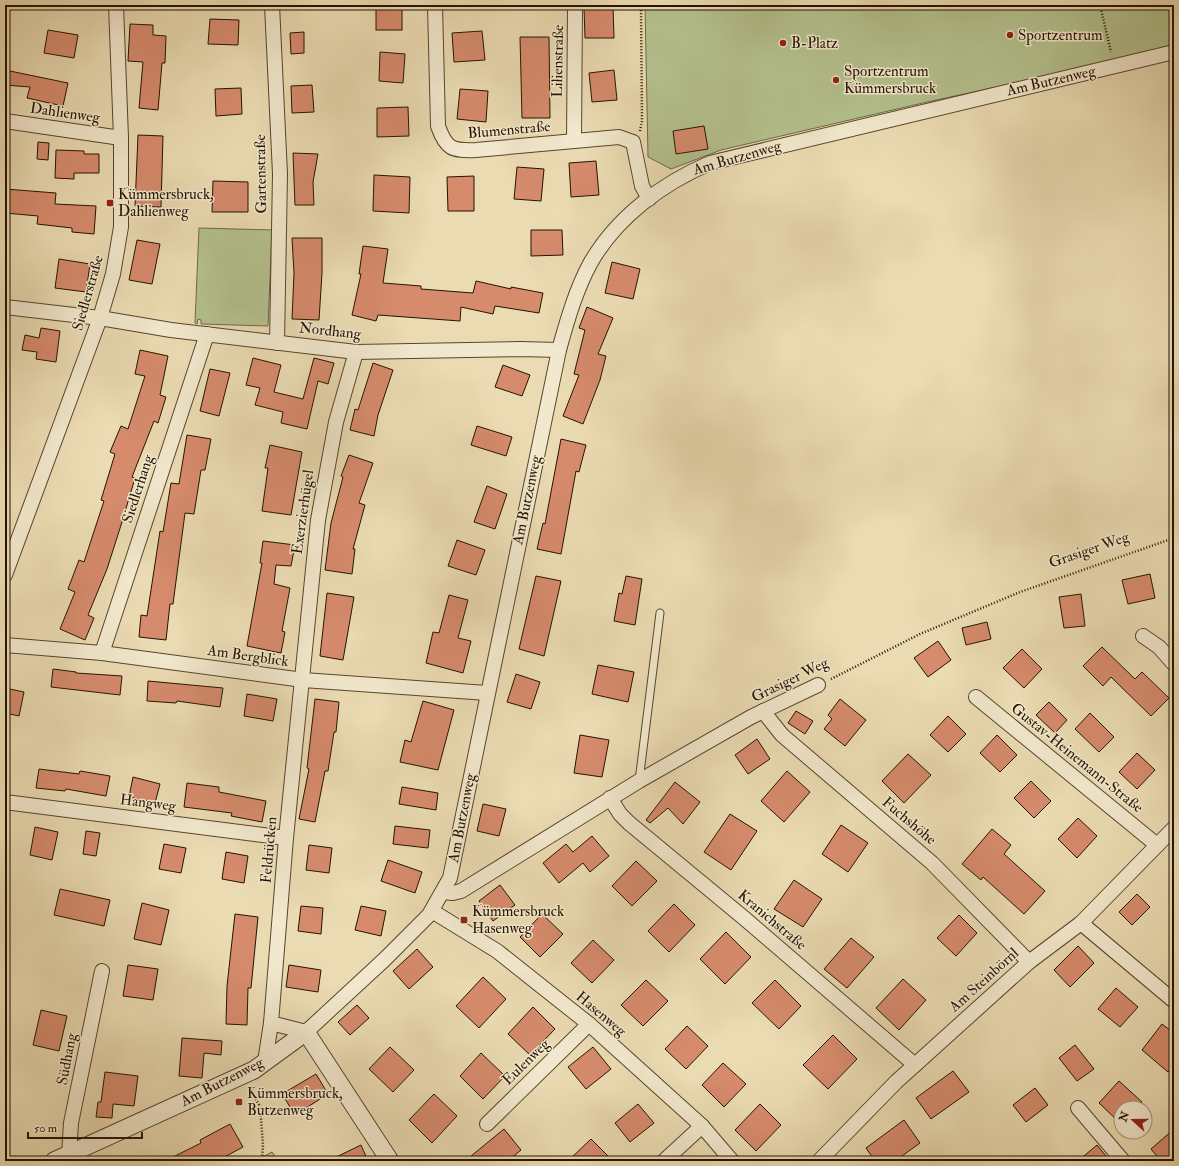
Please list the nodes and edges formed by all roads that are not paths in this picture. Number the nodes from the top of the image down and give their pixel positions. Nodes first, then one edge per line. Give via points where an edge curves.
1 (116, 5) edge
2 (272, 5) edge
3 (435, 5) edge
4 (576, 5) edge
5 (1174, 52) edge
6 (5, 121) edge
7 (121, 138) junction
8 (574, 141) junction
9 (649, 199) junction
10 (5, 307) edge
11 (100, 318) junction
12 (207, 334) junction
13 (277, 343) junction
14 (559, 350) junction
15 (356, 352) junction
16 (5, 575) edge
17 (660, 613) dead end
18 (1142, 636) dead end
19 (5, 646) edge
20 (102, 653) junction
21 (1174, 664) edge
22 (302, 680) junction
23 (818, 685) road end
24 (487, 693) junction
25 (976, 697) dead end
26 (763, 711) junction
27 (639, 781) junction
28 (610, 798) junction
29 (5, 802) edge
30 (1174, 828) edge
31 (286, 838) junction
32 (1157, 845) junction
33 (443, 892) junction
34 (432, 911) junction
35 (1081, 923) junction
36 (1029, 962) junction
37 (102, 971) dead end
38 (1174, 1000) edge
39 (271, 1023) junction
40 (589, 1024) junction
41 (306, 1032) junction
42 (265, 1062) junction
43 (915, 1065) junction
44 (1078, 1108) dead end
45 (487, 1124) dead end
46 (702, 1126) junction
47 (62, 1158) edge
48 (390, 1161) edge
49 (664, 1161) edge
50 (732, 1161) edge
51 (819, 1161) edge
52 (1123, 1161) edge

1 - 7 street, Siedlerstraße
2 - 13 street, Gartenstraße via 280,174
3 - 8 street, Blumenstraße via 438,126 443,140 450,147 461,150
4 - 8 street, Lilienstraße
5 - 9 street, Am Butzenweg via 731,157 684,174
6 - 7 street, Dahlienweg
7 - 11 street, Siedlerstraße via 122,226 113,274
8 - 9 street, Blumenstraße via 619,137 633,142 642,186
9 - 14 street, Am Butzenweg via 623,220 591,262
10 - 11 street, Nordhang
11 - 12 street, Nordhang
11 - 16 street, Siedlerstraße
12 - 13 street, Nordhang
12 - 20 street, Siedlerhang
13 - 15 street, Nordhang
14 - 15 street, Nordhang
14 - 24 street, Am Butzenweg
15 - 22 street, Exerzierhügel via 336,422 318,520
17 - 27 lane
18 - 21 street via 1159,647
19 - 20 street, Am Bergblick
20 - 22 street, Am Bergblick
22 - 24 street, Am Bergblick
22 - 31 street, Feldrücken
23 - 26 street, Grasiger Weg
24 - 33 street, Am Butzenweg via 450,878
25 - 32 street, Gustav-Heinemann-Straße
26 - 27 street, Grasiger Weg
26 - 36 street, Fuchshöhe via 782,735 932,863
27 - 28 street, Grasiger Weg
28 - 33 street, Grasiger Weg via 462,891
28 - 43 street, Kranichstraße via 629,823
29 - 31 street, Hangweg
30 - 32 street, Am Steinbörnl
31 - 39 street, Feldrücken
32 - 35 street, Am Steinbörnl
33 - 34 street, Am Butzenweg
34 - 40 street, Hasenweg via 497,950
34 - 41 street, Am Butzenweg via 384,960
35 - 36 street, Am Steinbörnl
35 - 38 street
36 - 43 street, Am Steinbörnl
37 - 47 street, Südhang
39 - 41 street
39 - 42 street, Feldrücken
40 - 45 street, Eulenweg
40 - 46 street, Hasenweg
41 - 42 street, Am Butzenweg
41 - 48 street
42 - 47 street, Am Butzenweg via 254,1070
43 - 51 street, Am Steinbörnl
44 - 52 street
46 - 49 street
46 - 50 street, Hasenweg

